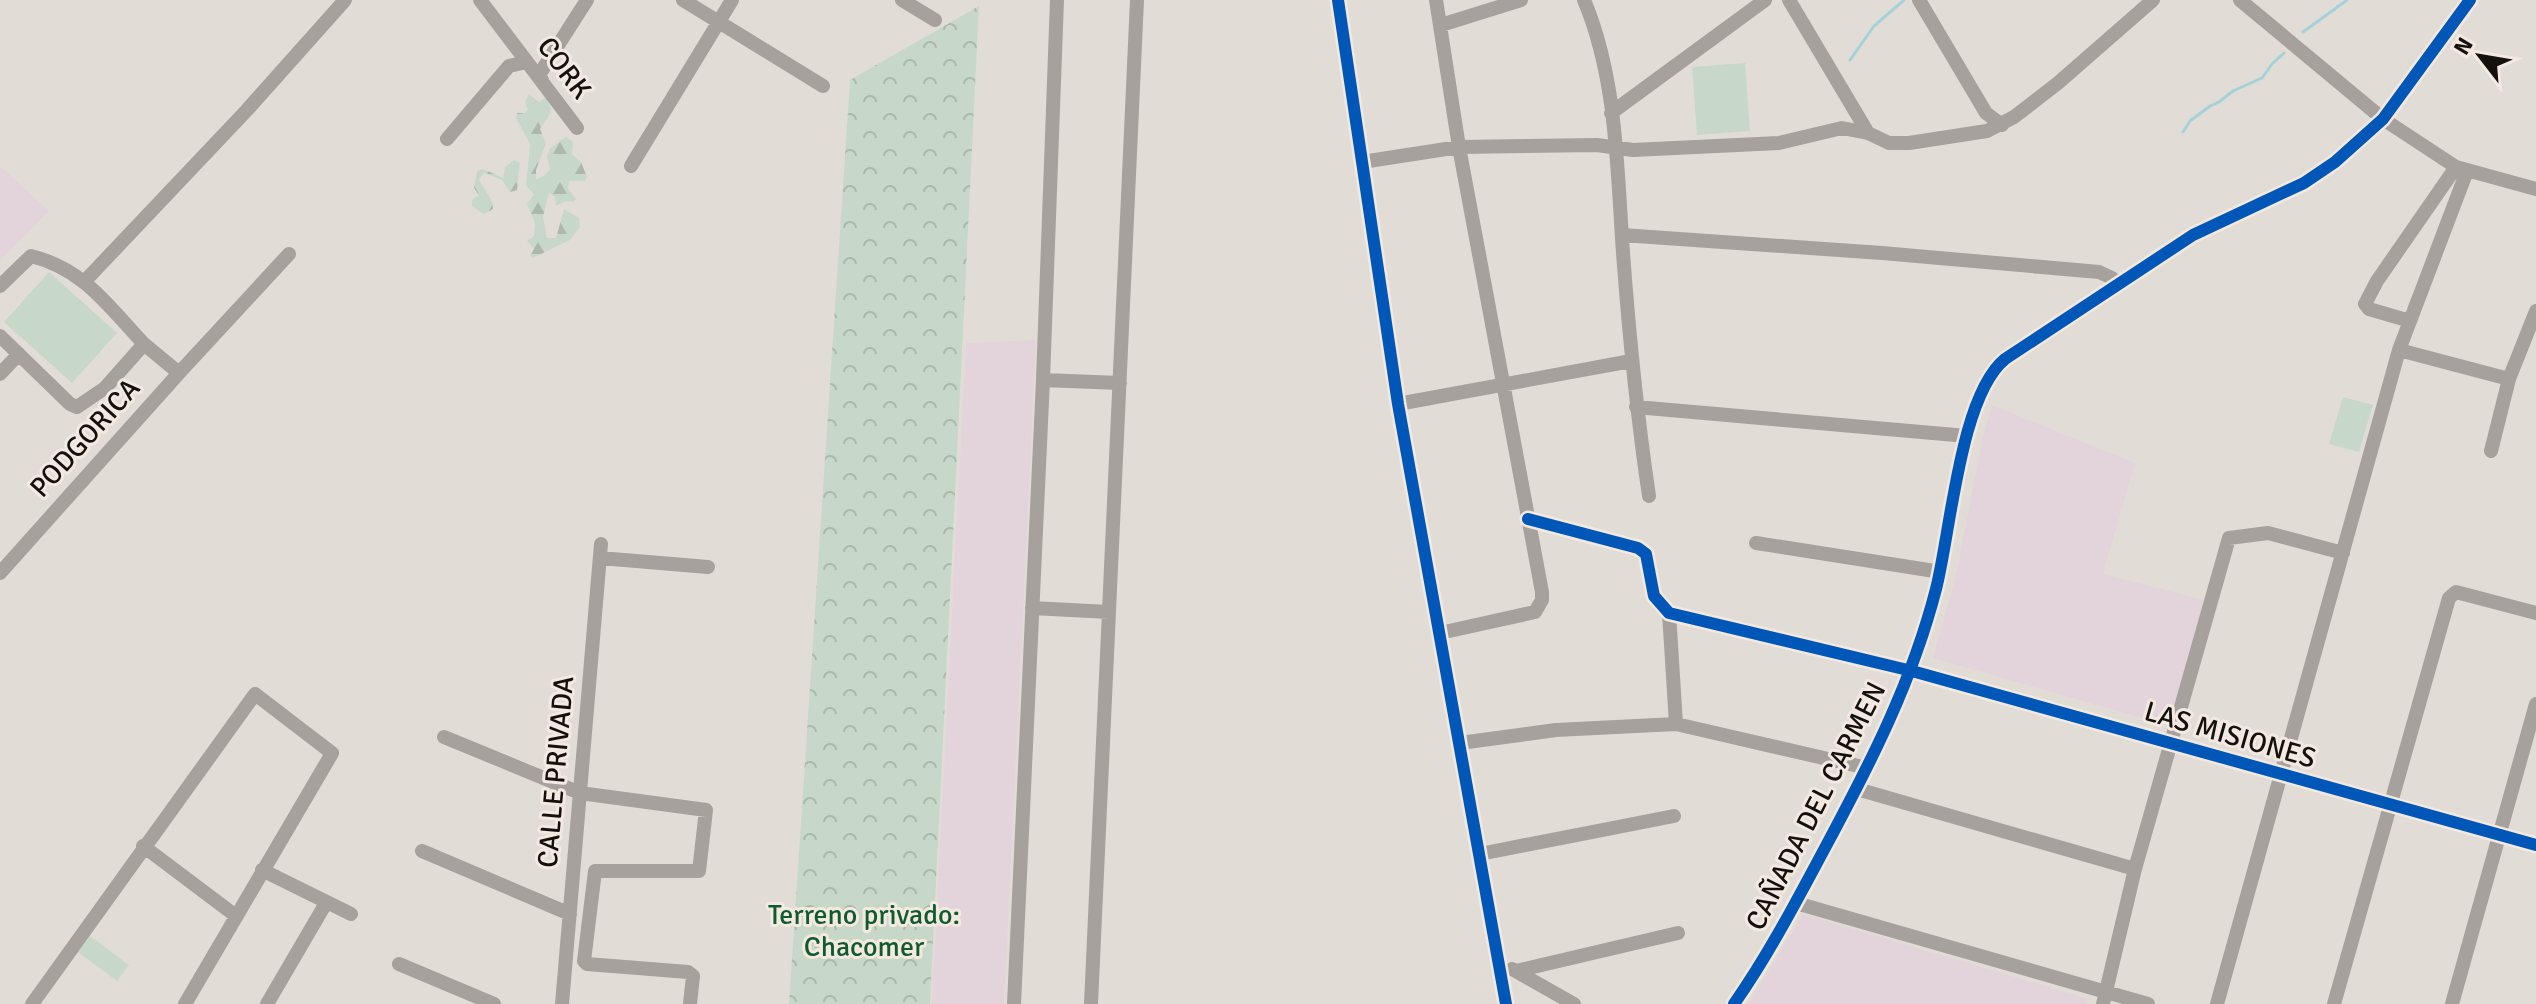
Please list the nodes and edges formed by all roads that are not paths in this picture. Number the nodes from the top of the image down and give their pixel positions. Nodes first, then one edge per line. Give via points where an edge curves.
1 (345, 0) edge
2 (480, 0) edge
3 (587, 0) edge
4 (683, 0) edge
5 (732, 0) edge
6 (902, 0) edge
7 (1057, 0) edge
8 (1137, 0) edge
9 (1338, 0) edge
10 (1436, 0) edge
11 (1521, 0) edge
12 (1584, 0) edge
13 (1765, 0) edge
14 (1789, 0) edge
15 (1919, 0) edge
16 (2153, 0) edge
17 (2240, 0) edge
18 (2470, 0) edge
19 (935, 20) dead end
20 (719, 22) junction
21 (1441, 25) junction
22 (527, 62) junction
23 (823, 86) dead end
24 (1611, 113) junction
25 (2383, 119) junction
26 (2002, 125) junction
27 (1868, 133) junction
28 (447, 139) dead end
29 (1459, 147) junction
30 (1615, 148) junction
31 (1362, 162) junction
32 (631, 166) dead end
33 (2461, 169) junction
34 (2536, 189) edge
35 (1622, 235) junction
36 (289, 254) dead end
37 (84, 282) junction
38 (2118, 285) junction
39 (0, 286) edge
40 (2536, 311) edge
41 (2410, 321) junction
42 (0, 336) edge
43 (144, 344) junction
44 (2399, 350) junction
45 (19, 354) junction
46 (1631, 361) junction
47 (179, 373) junction
48 (0, 374) edge
49 (2509, 379) junction
50 (1043, 380) junction
51 (1120, 383) junction
52 (1502, 384) junction
53 (1398, 404) junction
54 (1636, 407) junction
55 (1967, 436) junction
56 (2491, 451) dead end
57 (1649, 496) dead end
58 (1528, 519) junction
59 (1756, 543) dead end
60 (2343, 553) junction
61 (708, 567) dead end
62 (1941, 572) junction
63 (0, 573) edge
64 (1032, 608) junction
65 (1109, 612) junction
66 (1669, 613) junction
67 (2536, 613) edge
68 (1440, 633) junction
69 (1912, 671) junction
70 (2536, 704) edge
71 (1676, 724) junction
72 (2532, 730) edge
73 (444, 737) dead end
74 (1460, 743) junction
75 (2171, 743) junction
76 (1867, 768) junction
77 (2279, 774) junction
78 (1857, 789) junction
79 (580, 793) junction
80 (2390, 805) junction
81 (1674, 816) dead end
82 (2498, 835) junction
83 (2536, 845) edge
84 (143, 846) junction
85 (422, 851) dead end
86 (1480, 854) junction
87 (2135, 869) junction
88 (262, 870) junction
89 (326, 903) junction
90 (1796, 903) junction
91 (351, 914) dead end
92 (570, 914) junction
93 (236, 916) junction
94 (1678, 933) dead end
95 (399, 964) dead end
96 (1500, 967) junction
97 (1516, 971) junction
98 (2104, 998) edge
99 (40, 1001) edge
100 (185, 1004) edge
101 (267, 1004) edge
102 (494, 1004) edge
103 (562, 1004) edge
104 (690, 1004) edge
105 (1014, 1004) edge
106 (1091, 1004) edge
107 (1506, 1004) edge
108 (1574, 1004) edge
109 (1734, 1004) edge
110 (2148, 1004) edge
111 (2217, 1004) edge
112 (2334, 1004) edge
113 (2452, 1004) edge

1 - 37 street
2 - 22 street, CORK
3 - 22 street, CORK via 539,75 577,128
4 - 20 street
5 - 20 street
6 - 19 street
7 - 50 street
8 - 51 street
9 - 31 street
10 - 21 street
11 - 21 street
12 - 24 street via 1602,52
13 - 24 street
14 - 27 street
15 - 26 street via 1986,113
16 - 26 street
17 - 25 street
18 - 25 street, CAÑADA DEL CARMEN
20 - 23 street
20 - 32 street
21 - 29 street
22 - 28 street via 509,66
24 - 30 street
25 - 33 street
25 - 38 street, CAÑADA DEL CARMEN via 2304,183 2193,235
26 - 27 street via 1909,143 1889,143
27 - 30 street via 1842,128 1779,143
29 - 30 street
29 - 31 street
29 - 52 street
30 - 35 street
31 - 53 street
33 - 34 street
33 - 41 street
33 - 41 street via 2365,304
35 - 38 street via 2099,272
35 - 46 street
36 - 47 street
37 - 39 street, PODGORICA via 64,266 31,256
37 - 43 street, PODGORICA
38 - 55 street, CAÑADA DEL CARMEN via 1998,365 1983,385
40 - 49 street
41 - 44 street
42 - 45 street
43 - 45 street via 105,388 77,407
43 - 47 street, PODGORICA
44 - 49 street
44 - 60 street
45 - 48 street
46 - 52 street
46 - 54 street
47 - 63 street, PODGORICA
49 - 56 street
50 - 51 street
50 - 64 street
51 - 65 street
52 - 53 street
52 - 58 street
53 - 68 street
54 - 55 street
54 - 57 street
55 - 62 street, CAÑADA DEL CARMEN
58 - 66 street via 1638,548 1646,554 1654,596
58 - 68 street via 1542,592 1535,612
59 - 62 street
60 - 75 street via 2268,533 2229,538
60 - 77 street
61 - 79 street, CALLE PRIVADA via 600,551
62 - 69 street, CAÑADA DEL CARMEN
64 - 65 street
64 - 105 street
65 - 106 street
66 - 69 street, LAS MISIONES
66 - 71 street
67 - 80 street via 2451,595
68 - 74 street
69 - 75 street, LAS MISIONES
69 - 76 street, CAÑADA DEL CARMEN
70 - 72 street
71 - 74 street via 1556,730
71 - 76 street
72 - 82 street
73 - 79 street
74 - 86 street
75 - 77 street, LAS MISIONES
75 - 87 street
76 - 78 street, CAÑADA DEL CARMEN
77 - 80 street, LAS MISIONES
77 - 111 street
78 - 87 street
78 - 90 street, CAÑADA DEL CARMEN
79 - 92 street, CALLE PRIVADA
79 - 104 street via 706,810 697,873 595,871 584,961 688,972 693,976
80 - 82 street, LAS MISIONES
80 - 112 street
81 - 86 street
82 - 83 street, LAS MISIONES
82 - 113 street
84 - 88 street via 255,694 332,753
84 - 93 street
84 - 99 street
85 - 92 street
86 - 96 street
87 - 98 street
88 - 89 street
88 - 93 street
89 - 91 street
89 - 101 street
90 - 98 street
90 - 109 street, CAÑADA DEL CARMEN
92 - 103 street, CALLE PRIVADA
93 - 100 street
94 - 97 street
95 - 102 street
96 - 97 street
96 - 107 street
97 - 108 street
98 - 110 street

